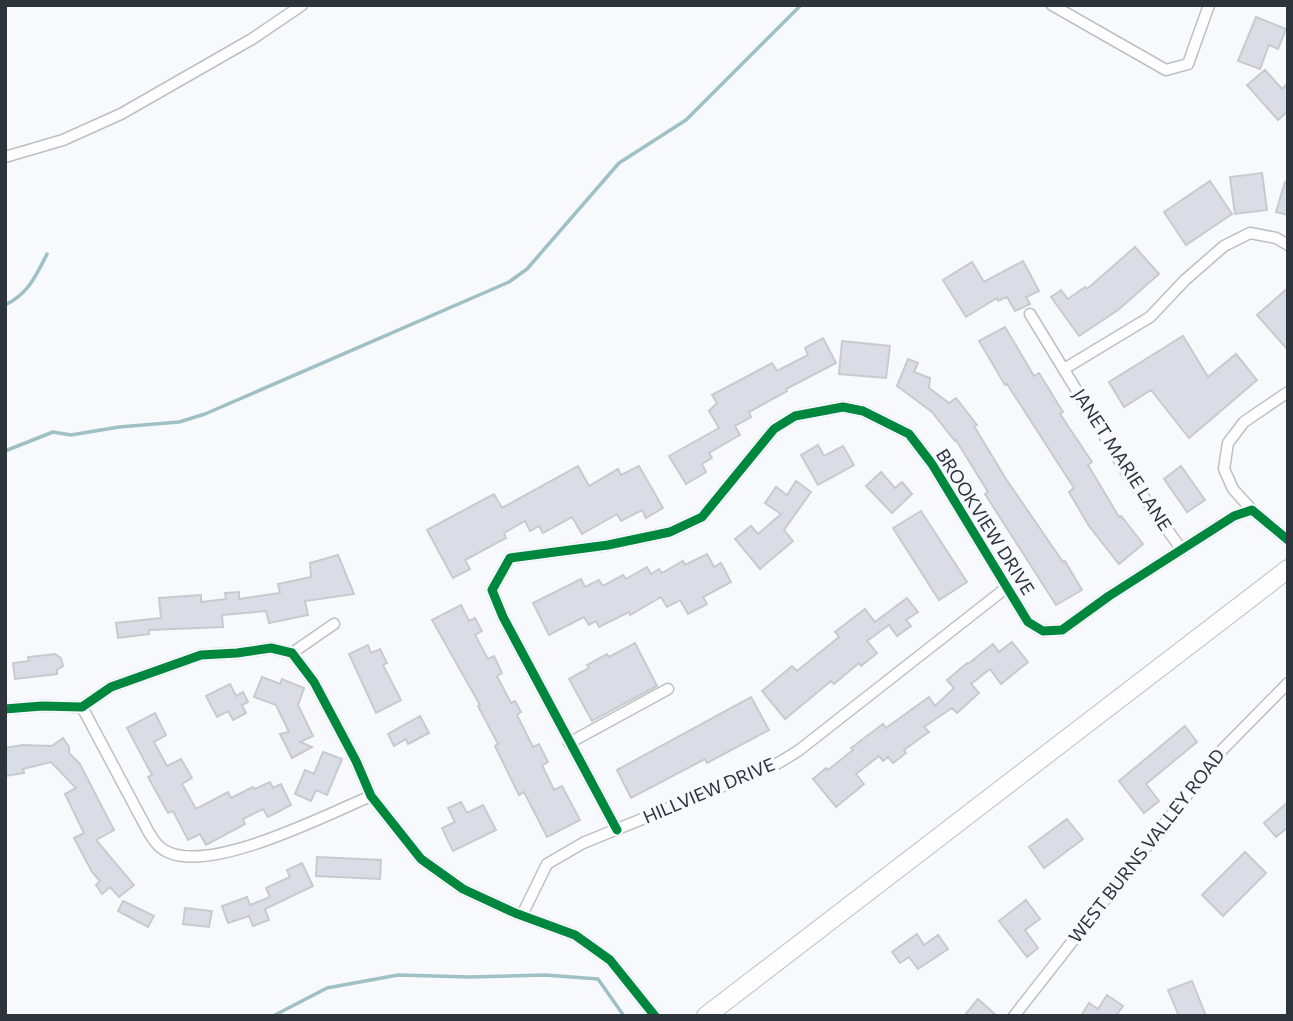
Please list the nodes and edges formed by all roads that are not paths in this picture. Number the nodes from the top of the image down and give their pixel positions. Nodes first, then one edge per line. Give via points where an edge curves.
1 (302, 5) edge
2 (1052, 5) edge
3 (1209, 5) edge
4 (5, 157) edge
5 (1288, 245) edge
6 (1030, 314) dead end
7 (1064, 369) junction
8 (1288, 392) edge
9 (1252, 510) junction
10 (1288, 540) edge
11 (1182, 550) junction
12 (1288, 569) edge
13 (1006, 588) junction
14 (334, 624) dead end
15 (292, 653) junction
16 (1288, 683) edge
17 (668, 689) dead end
18 (82, 707) junction
19 (5, 709) edge
20 (569, 743) junction
21 (371, 796) junction
22 (617, 830) junction
23 (522, 915) junction
24 (655, 1016) edge
25 (706, 1016) edge
26 (1014, 1016) edge

1 - 4 street via 253,39 121,114 62,140
2 - 3 street via 1166,70 1188,64
5 - 7 street, JANET MARIE LANE via 1250,233 1224,246 1150,317
6 - 7 street, JANET MARIE LANE
7 - 11 street, JANET MARIE LANE via 1130,478
8 - 9 street via 1244,422 1228,443 1224,469 1233,489
9 - 10 street
9 - 11 street, BROOKVIEW DRIVE via 1234,516
11 - 13 street, BROOKVIEW DRIVE via 1062,630 1043,631 1028,622
12 - 25 main road
13 - 20 street, BROOKVIEW DRIVE via 909,434 863,411 843,407 795,416 774,429 702,517 670,533 509,558 492,590
13 - 22 street, HILLVIEW DRIVE via 798,751 775,765
14 - 15 street
15 - 18 street via 271,648 201,654 111,687
15 - 21 street via 314,682
16 - 26 street, WEST BURNS VALLEY ROAD via 1223,749
17 - 20 street
18 - 19 street
18 - 21 street via 148,831 159,847 172,854 216,856
20 - 22 street, BROOKVIEW DRIVE
21 - 23 street via 421,859 440,874
22 - 23 street, HILLVIEW DRIVE via 547,864
23 - 24 street via 575,935 610,960

